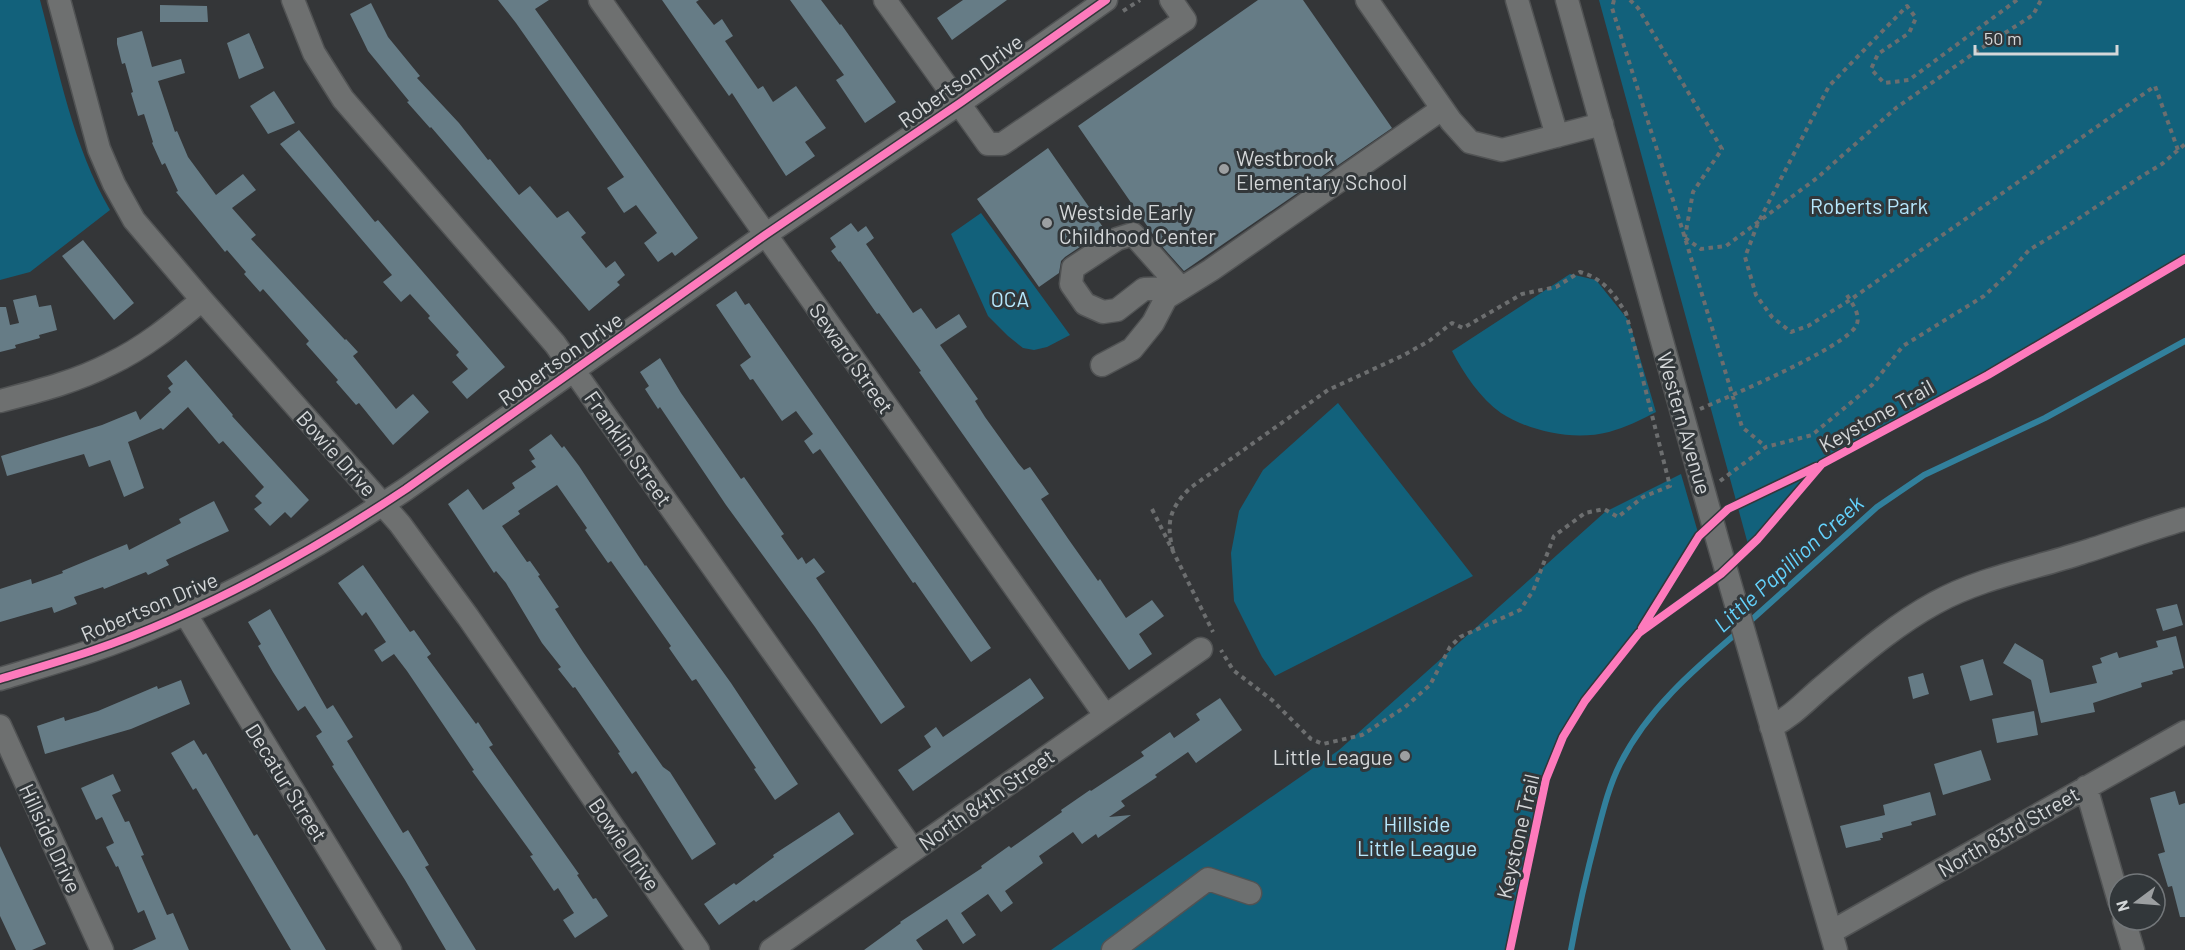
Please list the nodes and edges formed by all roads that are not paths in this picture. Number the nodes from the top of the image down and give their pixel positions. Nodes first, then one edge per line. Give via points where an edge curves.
1 (59, 0) edge
2 (293, 0) edge
3 (600, 0) edge
4 (885, 0) edge
5 (1106, 0) edge
6 (1171, 0) edge
7 (1367, 0) edge
8 (1517, 0) edge
9 (1567, 0) edge
10 (960, 103) junction
11 (1442, 109) junction
12 (1602, 124) junction
13 (1557, 136) junction
14 (765, 235) junction
15 (1181, 288) junction
16 (202, 300) junction
17 (1102, 365) dead end
18 (574, 370) junction
19 (0, 401) edge
20 (383, 504) junction
21 (2185, 519) edge
22 (185, 613) junction
23 (1212, 644) road end
24 (0, 680) edge
25 (1105, 716) junction
26 (0, 726) edge
27 (1771, 727) junction
28 (2185, 732) edge
29 (2086, 787) junction
30 (913, 850) junction
31 (2111, 872) edge
32 (1250, 892) dead end
33 (2128, 932) edge
34 (1833, 941) edge
35 (102, 950) edge
36 (390, 950) edge
37 (698, 950) edge
38 (771, 950) edge
39 (1113, 950) edge
40 (2133, 950) edge

1 - 16 street, Bowie Drive via 93,131 111,176 134,220
2 - 18 street, Franklin Street via 314,53 344,99
3 - 14 street, Seward Street
4 - 10 street
5 - 10 street, Robertson Drive
6 - 10 street via 1185,20 1002,144 988,144
7 - 11 street
8 - 13 street
9 - 12 street, Western Avenue
10 - 14 street, Robertson Drive
11 - 13 street via 1470,142 1502,150
11 - 15 street
12 - 13 street
12 - 27 street, Western Avenue
14 - 18 street, Robertson Drive
14 - 25 street, Seward Street
15 - 15 street via 1133,234 1117,239 1073,268 1071,284 1085,304 1103,312 1117,310 1144,290
15 - 17 street via 1166,298 1153,323 1132,349
16 - 19 street via 145,344 110,364 58,385
16 - 20 street, Bowie Drive
18 - 20 street, Robertson Drive
18 - 30 street, Franklin Street
20 - 22 street, Robertson Drive via 276,568
20 - 37 street, Bowie Drive via 468,617
21 - 27 street via 2013,572 1934,603
22 - 24 street, Robertson Drive via 92,651
22 - 36 street, Decatur Street
23 - 25 street, North 84th Street
25 - 30 street, North 84th Street
26 - 35 street, Hillside Drive
27 - 34 street, Western Avenue
28 - 29 street, North 83rd Street
29 - 31 street
29 - 34 street, North 83rd Street
30 - 38 street, North 84th Street
32 - 39 street via 1208,879
33 - 40 street

